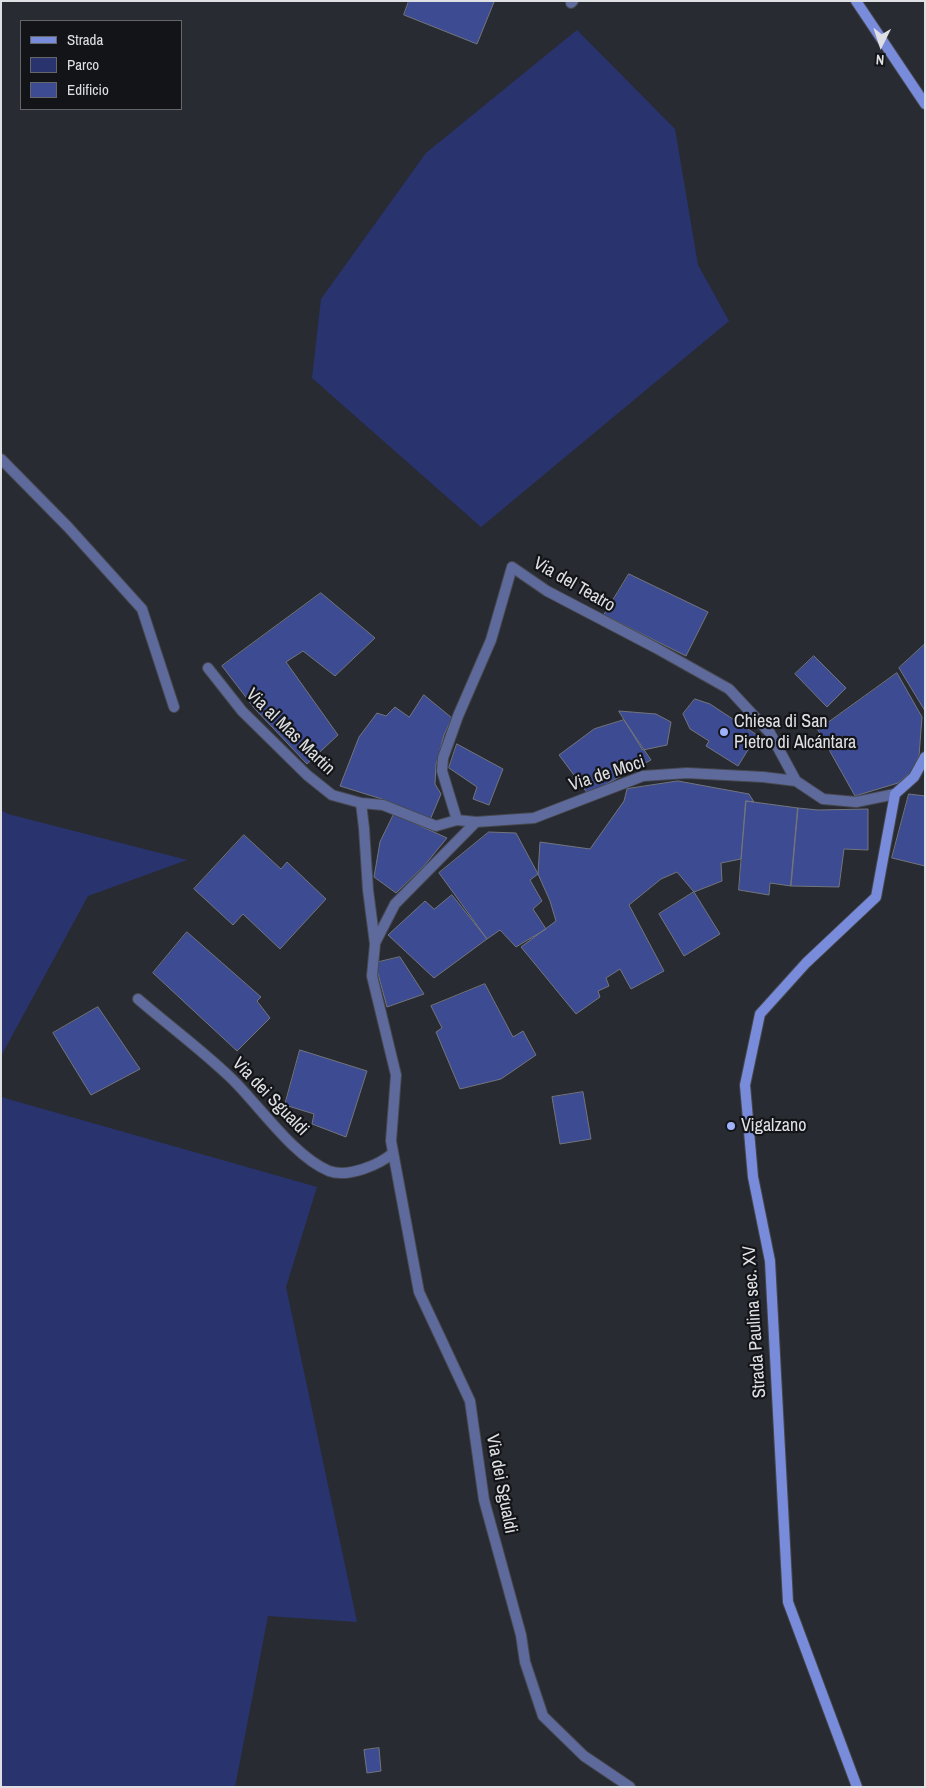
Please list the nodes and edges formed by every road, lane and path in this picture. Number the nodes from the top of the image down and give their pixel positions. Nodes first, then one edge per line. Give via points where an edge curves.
1 (856, 1) edge
2 (925, 104) edge
3 (1, 459) edge
4 (208, 668) dead end
5 (174, 707) dead end
6 (925, 757) edge
7 (922, 770) edge
8 (796, 781) junction
9 (895, 794) junction
10 (361, 803) junction
11 (456, 820) junction
12 (476, 822) junction
13 (375, 944) junction
14 (138, 999) dead end
15 (392, 1153) junction
16 (630, 1787) edge
17 (857, 1787) edge

1 - 2 street
3 - 5 street via 142,609
4 - 10 street, Via al Mas Martin via 242,711 307,775 332,795
6 - 7 street
7 - 9 street
8 - 9 street, Via de Moci via 823,799 856,802
8 - 11 street, Via del Teatro via 770,732 729,689 547,592 512,566 491,640 443,758 442,771
8 - 12 street, Via de Moci via 763,776 687,773 643,776 534,818
9 - 17 street, Strada Paulina sec. XV via 876,897 806,964 760,1014 745,1085 753,1177 770,1261 788,1602
10 - 11 street, Via al Mas Martin via 384,805 436,826
10 - 13 street, Via dei Sgualdi
11 - 12 street, Via al Mas Martin
12 - 13 street, Via dei Sgualdi via 395,904
13 - 15 street, Via dei Sgualdi via 372,976 396,1075
14 - 15 street, Via dei Sgualdi via 230,1077 303,1155 316,1163 330,1171 346,1173 383,1161
15 - 16 street, Via dei Sgualdi via 419,1292 470,1401 484,1500 521,1635 525,1662 543,1716 584,1756

